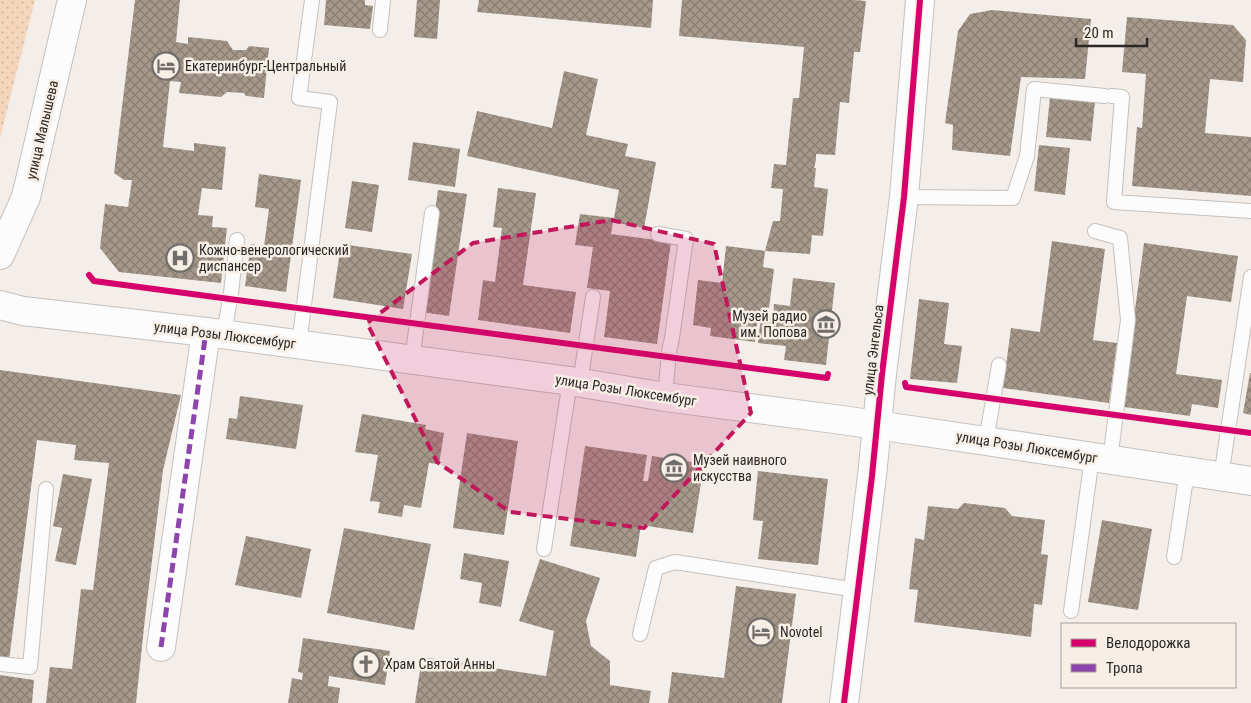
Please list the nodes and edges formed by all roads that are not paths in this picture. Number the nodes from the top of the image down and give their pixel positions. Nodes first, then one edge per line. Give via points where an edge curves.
1 (72, 0) edge
2 (312, 0) edge
3 (383, 0) edge
4 (920, 0) edge
5 (380, 30) dead end
6 (904, 196) junction
7 (26, 197) junction
8 (1251, 210) edge
9 (432, 213) dead end
10 (0, 231) edge
11 (1095, 231) dead end
12 (658, 234) dead end
13 (236, 240) dead end
14 (0, 255) edge
15 (1251, 276) edge
16 (593, 297) dead end
17 (0, 306) edge
18 (215, 333) junction
19 (299, 344) junction
20 (412, 360) junction
21 (998, 365) dead end
22 (575, 382) junction
23 (664, 397) junction
24 (877, 425) junction
25 (986, 441) junction
26 (1101, 458) junction
27 (1187, 472) junction
28 (1221, 477) junction
29 (1251, 481) edge
30 (46, 489) dead end
31 (544, 549) dead end
32 (1174, 557) dead end
33 (857, 590) junction
34 (1071, 611) dead end
35 (640, 634) dead end
36 (161, 647) dead end
37 (0, 664) edge
38 (844, 703) edge

1 - 7 main road, улица Малышева
2 - 19 lane via 299,98 330,102
3 - 5 lane
4 - 6 main road, улица Энгельса
6 - 8 lane via 1013,198 1027,156 1034,90 1122,97 1114,202
6 - 24 main road, улица Энгельса
7 - 10 main road
7 - 14 main road, улица Малышева
9 - 20 lane
11 - 26 lane via 1120,238 1128,320
12 - 23 lane via 686,239
13 - 18 lane via 230,294
15 - 28 lane
16 - 22 lane
17 - 18 main road, улица Розы Люксембург
18 - 19 main road, улица Розы Люксембург
18 - 36 main road
19 - 20 main road, улица Розы Люксембург
20 - 22 main road, улица Розы Люксембург
21 - 25 lane
22 - 23 main road, улица Розы Люксембург
22 - 31 lane
23 - 24 main road, улица Розы Люксембург
24 - 25 main road, улица Розы Люксембург
24 - 33 main road, улица Энгельса
25 - 26 main road, улица Розы Люксембург
26 - 27 main road, улица Розы Люксембург
26 - 34 lane
27 - 28 main road, улица Розы Люксембург
27 - 32 lane
28 - 29 main road, улица Розы Люксембург
30 - 37 lane via 30,667
33 - 35 lane via 675,562 656,568
33 - 38 main road, улица Энгельса

